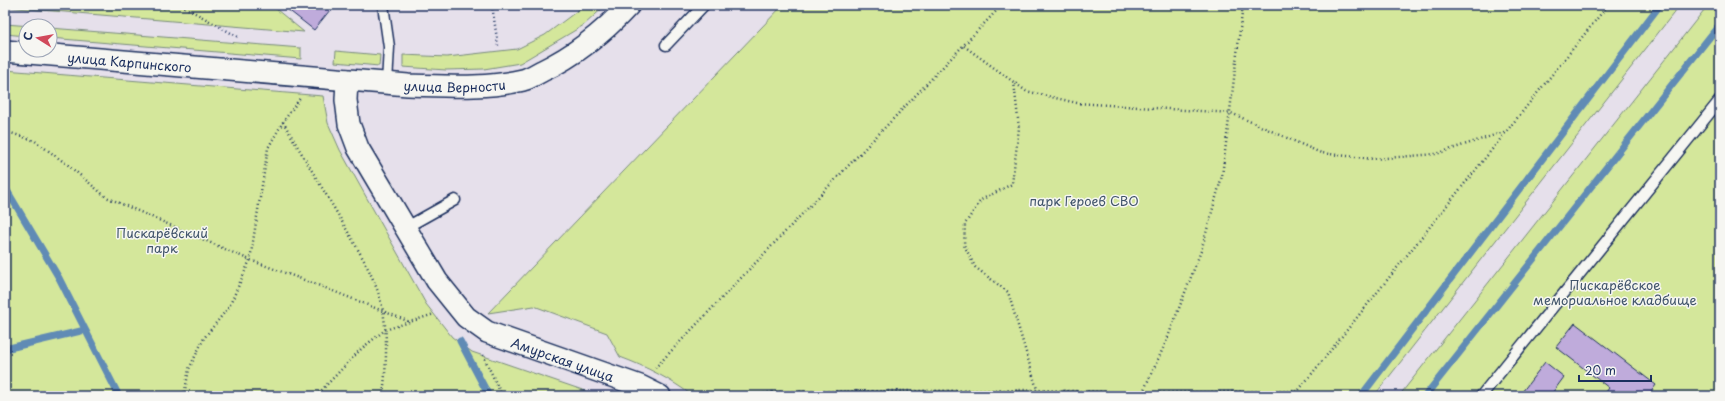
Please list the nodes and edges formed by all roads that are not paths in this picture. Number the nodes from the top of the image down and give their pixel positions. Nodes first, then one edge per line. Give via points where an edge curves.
1 (382, 5) edge
2 (629, 5) edge
3 (704, 5) edge
4 (666, 45) dead end
5 (5, 51) edge
6 (254, 72) joint
7 (348, 80) junction
8 (387, 83) junction
9 (1720, 100) edge
10 (455, 200) dead end
11 (405, 228) junction
12 (660, 396) edge
13 (1481, 396) edge

1 - 8 lane via 389,48
2 - 8 street, улица Верности via 593,40 560,63 524,80 484,86 446,87
3 - 4 lane
5 - 6 street, улица Карпинского
6 - 7 street, улица Верности
7 - 8 street, улица Верности
7 - 11 street, Амурская улица via 346,100 349,124 358,148
9 - 13 lane
10 - 11 lane
11 - 12 street, Амурская улица via 456,307 466,318 487,332 640,386

